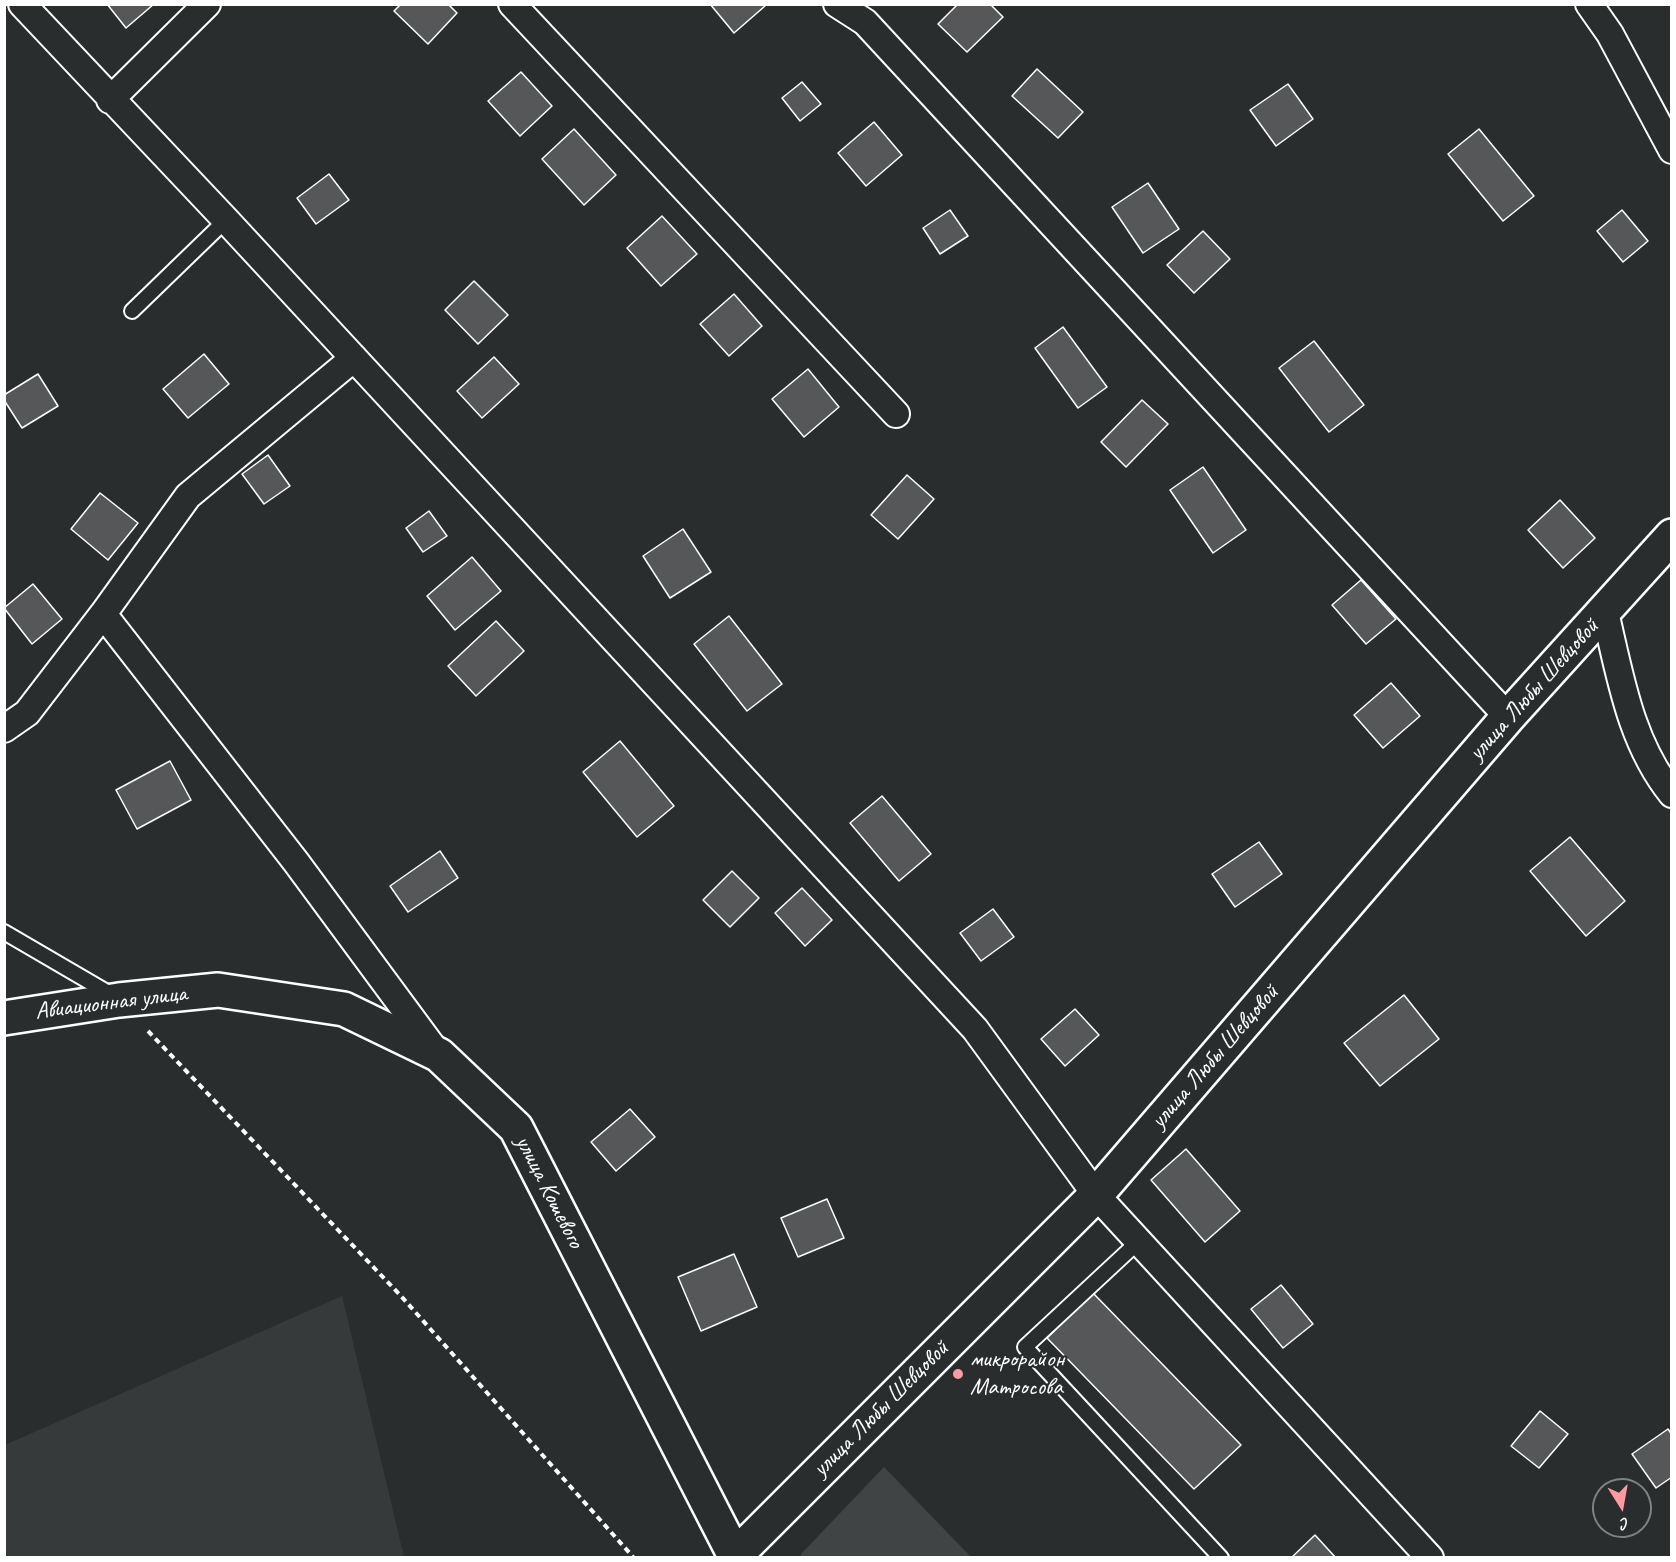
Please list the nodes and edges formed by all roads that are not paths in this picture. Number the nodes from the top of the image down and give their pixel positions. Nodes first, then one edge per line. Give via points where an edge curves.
1 (22, 4) edge
2 (207, 4) edge
3 (512, 4) edge
4 (837, 4) edge
5 (1589, 4) edge
6 (110, 100) junction
7 (1671, 150) edge
8 (226, 220) junction
9 (132, 311) dead end
10 (354, 358) junction
11 (896, 414) dead end
12 (1671, 536) edge
13 (1605, 612) junction
14 (103, 614) junction
15 (1508, 717) junction
16 (4, 729) edge
17 (1671, 794) edge
18 (4, 932) edge
19 (218, 990) joint
20 (119, 1000) junction
21 (4, 1018) edge
22 (439, 1055) junction
23 (1096, 1194) junction
24 (1139, 1241) junction
25 (736, 1557) edge
26 (1221, 1557) edge
27 (1430, 1557) edge

1 - 6 street
2 - 6 street
3 - 11 street
4 - 15 street via 865,22
5 - 7 street via 1610,33
6 - 8 street
8 - 9 lane
8 - 10 street
10 - 14 street via 188,496
10 - 23 street via 975,1029
12 - 13 street, улица Любы Шевцовой
13 - 15 street, улица Любы Шевцовой
13 - 17 street via 1631,719 1644,751
14 - 16 street via 27,713
14 - 22 street via 296,862
15 - 23 street, улица Любы Шевцовой
18 - 20 lane
19 - 20 street, Авиационная улица
19 - 22 street, улица Кошевого via 344,1009
20 - 21 street, Авиационная улица
22 - 25 street, улица Кошевого via 516,1128
23 - 24 street
23 - 25 street, улица Любы Шевцовой
24 - 26 lane via 1025,1347
24 - 27 street

